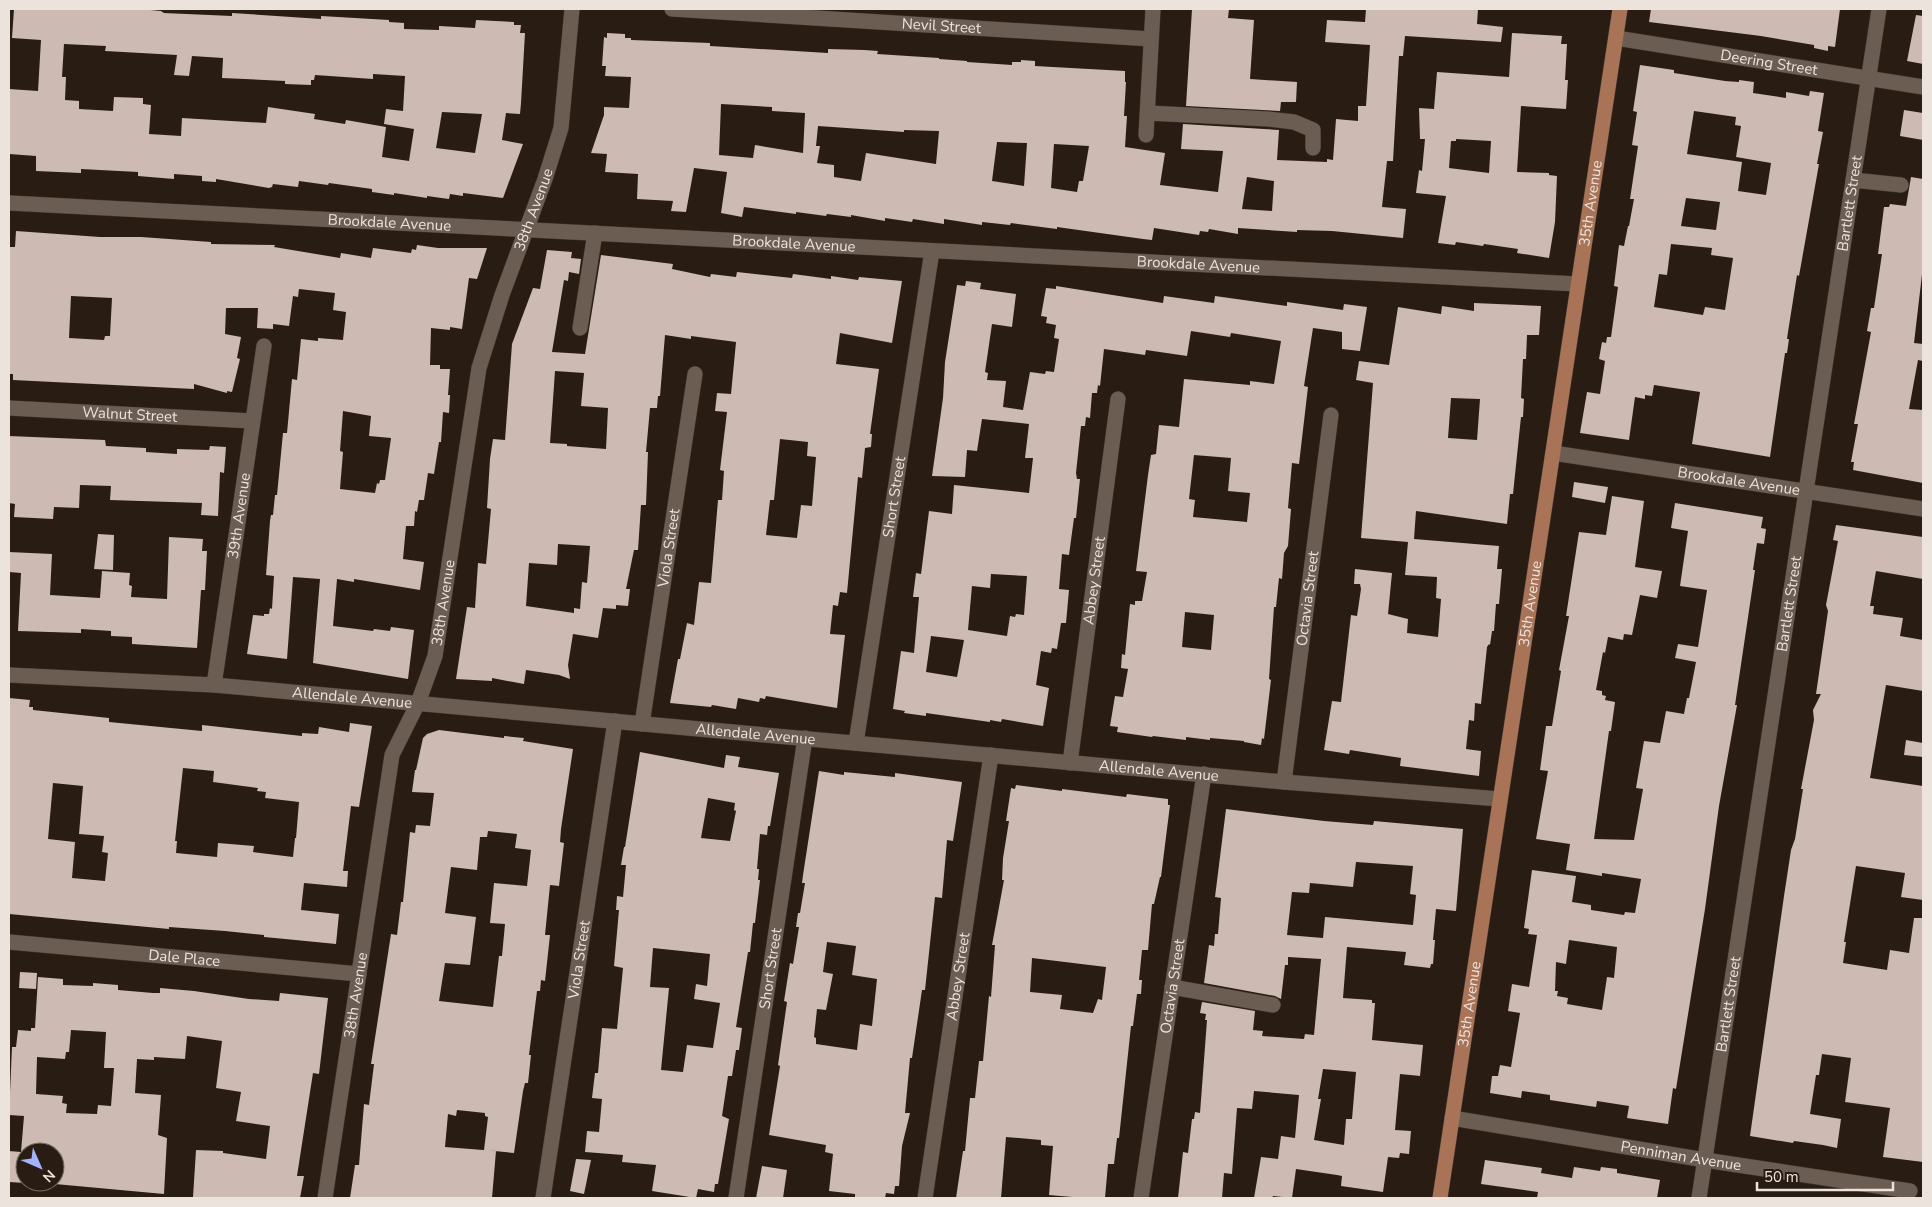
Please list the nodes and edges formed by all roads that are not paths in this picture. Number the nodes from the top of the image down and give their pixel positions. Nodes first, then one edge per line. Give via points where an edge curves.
1 (572, 9) edge
2 (672, 9) edge
3 (1154, 9) edge
4 (1620, 9) edge
5 (1879, 9) edge
6 (1152, 38) junction
7 (1616, 38) junction
8 (1868, 79) junction
9 (1923, 87) edge
10 (1148, 113) junction
11 (1146, 135) dead end
12 (1313, 148) dead end
13 (1853, 180) junction
14 (1901, 184) dead end
15 (9, 203) edge
16 (527, 230) junction
17 (595, 233) junction
18 (932, 251) junction
19 (1578, 284) junction
20 (580, 328) dead end
21 (264, 346) dead end
22 (695, 374) dead end
23 (1118, 399) dead end
24 (9, 408) edge
25 (1331, 415) dead end
26 (252, 420) junction
27 (1553, 453) junction
28 (1806, 492) junction
29 (1923, 509) edge
30 (9, 675) edge
31 (214, 685) junction
32 (418, 703) junction
33 (614, 721) junction
34 (642, 724) junction
35 (805, 738) junction
36 (856, 744) junction
37 (990, 754) junction
38 (1070, 762) junction
39 (1204, 774) junction
40 (1284, 782) junction
41 (1500, 799) junction
42 (9, 942) edge
43 (359, 974) junction
44 (1172, 987) junction
45 (1273, 1005) dead end
46 (1452, 1118) junction
47 (1705, 1160) junction
48 (1914, 1193) edge
49 (325, 1198) edge
50 (543, 1198) edge
51 (736, 1198) edge
52 (925, 1198) edge
53 (1141, 1198) edge
54 (1440, 1198) edge
55 (1700, 1198) edge

1 - 16 street, 38th Avenue via 561,128
2 - 6 street, Nevil Street
3 - 6 street
4 - 7 main road, 35th Avenue
5 - 8 street, Bartlett Street
6 - 10 street
7 - 8 street, Deering Street
7 - 19 main road, 35th Avenue
8 - 9 street, Deering Street
8 - 13 street, Bartlett Street
10 - 11 street
10 - 12 street via 1294,122 1313,130
13 - 14 street
13 - 28 street, Bartlett Street
15 - 16 street, Brookdale Avenue
16 - 17 street, Brookdale Avenue
16 - 32 street, 38th Avenue via 479,368 435,656
17 - 18 street, Brookdale Avenue
17 - 20 street
18 - 19 street, Brookdale Avenue
18 - 36 street, Short Street
19 - 27 main road, 35th Avenue
21 - 26 street, 39th Avenue
22 - 34 street, Viola Street
23 - 38 street, Abbey Street
24 - 26 street, Walnut Street
25 - 40 street, Octavia Street
26 - 31 street, 39th Avenue
27 - 28 street, Brookdale Avenue
27 - 41 main road, 35th Avenue
28 - 29 street, Brookdale Avenue
28 - 47 street, Bartlett Street
30 - 31 street, Allendale Avenue
31 - 32 street, Allendale Avenue
32 - 33 street, Allendale Avenue
32 - 43 street, 38th Avenue via 392,755
33 - 34 street, Allendale Avenue
33 - 50 street, Viola Street
34 - 35 street, Allendale Avenue
35 - 36 street, Allendale Avenue
35 - 51 street, Short Street
36 - 37 street, Allendale Avenue
37 - 38 street, Allendale Avenue
37 - 52 street, Abbey Street
38 - 39 street, Allendale Avenue
39 - 40 street, Allendale Avenue
39 - 44 street, Octavia Street
40 - 41 street, Allendale Avenue
41 - 46 main road, 35th Avenue
42 - 43 street, Dale Place
43 - 49 street, 38th Avenue
44 - 45 street
44 - 53 street, Octavia Street
46 - 47 street, Penniman Avenue
46 - 54 main road, 35th Avenue
47 - 48 street, Penniman Avenue
47 - 55 street, Bartlett Street

